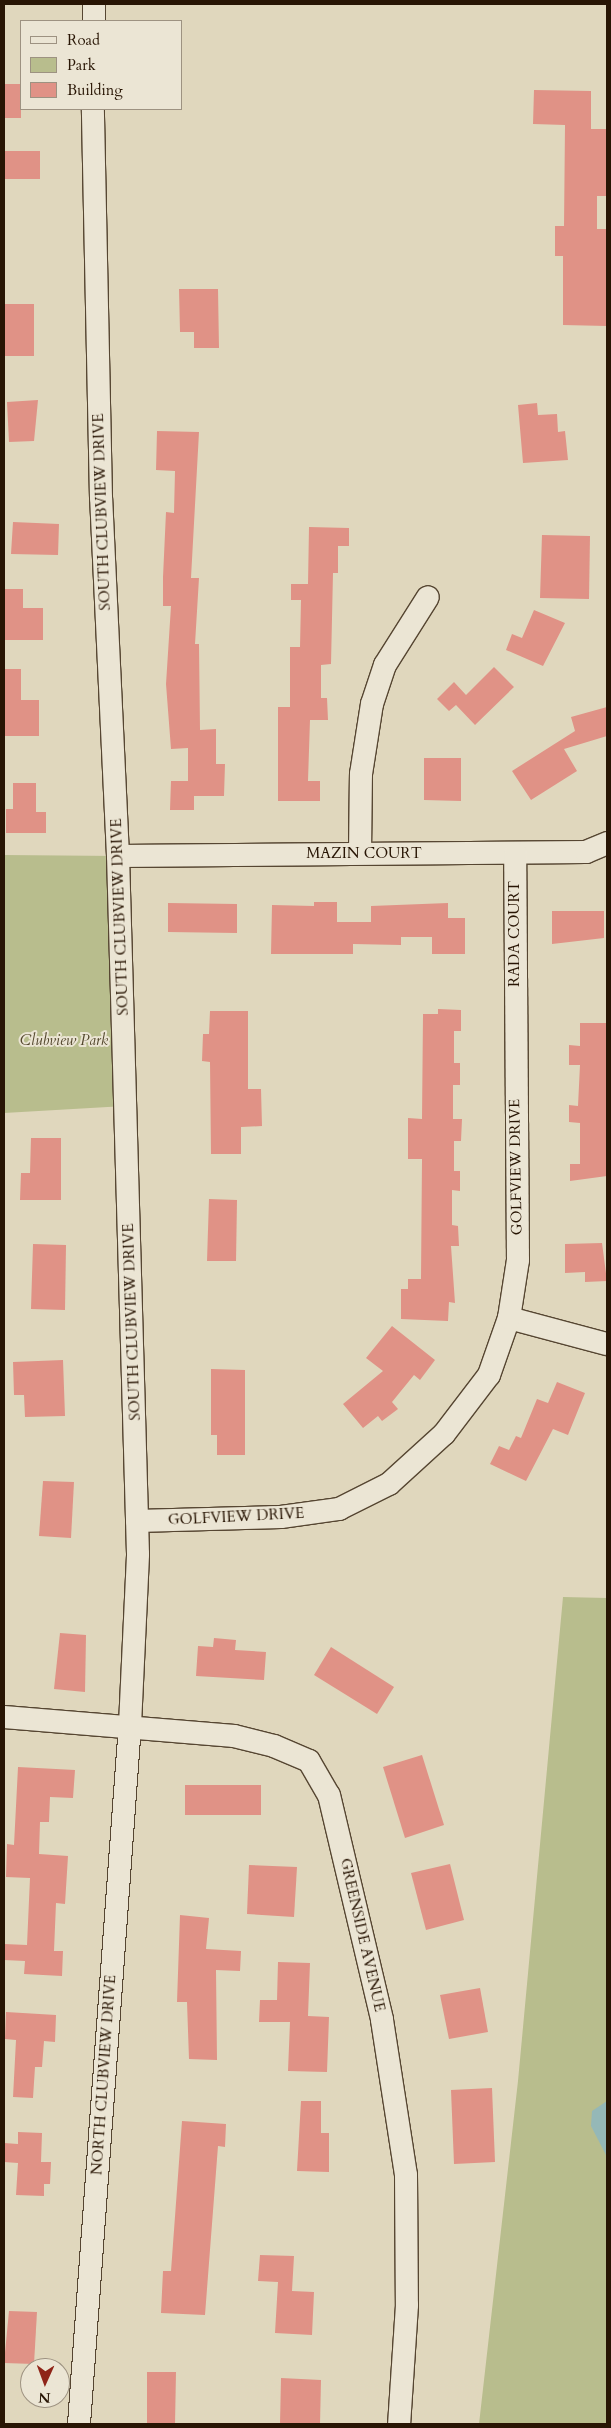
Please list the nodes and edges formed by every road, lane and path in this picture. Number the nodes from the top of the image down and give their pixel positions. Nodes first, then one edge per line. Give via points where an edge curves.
1 (94, 4) edge
2 (94, 20) edge
3 (93, 110) edge
4 (428, 598) dead end
5 (607, 844) edge
6 (360, 853) junction
7 (514, 854) junction
8 (118, 856) junction
9 (515, 1015) joint
10 (509, 1318) junction
11 (607, 1344) edge
12 (137, 1521) junction
13 (4, 1717) edge
14 (130, 1725) junction
15 (79, 2424) edge
16 (399, 2424) edge

1 - 2 street
3 - 8 street, SOUTH CLUBVIEW DRIVE via 101,498
4 - 6 street via 385,665 372,704 361,774
5 - 7 street, MAZIN COURT via 586,852
6 - 7 street, MAZIN COURT
6 - 8 street, MAZIN COURT
7 - 9 street, RADA COURT
8 - 12 street, SOUTH CLUBVIEW DRIVE
9 - 10 street, GOLFVIEW DRIVE via 518,1260
10 - 11 street
10 - 12 street, GOLFVIEW DRIVE via 489,1375 444,1434 389,1484 339,1509 281,1517
12 - 14 street, SOUTH CLUBVIEW DRIVE
13 - 14 street, GREENSIDE AVENUE
14 - 15 street, NORTH CLUBVIEW DRIVE
14 - 16 street, GREENSIDE AVENUE via 234,1736 274,1746 309,1762 329,1795 382,2020 406,2175 408,2305

